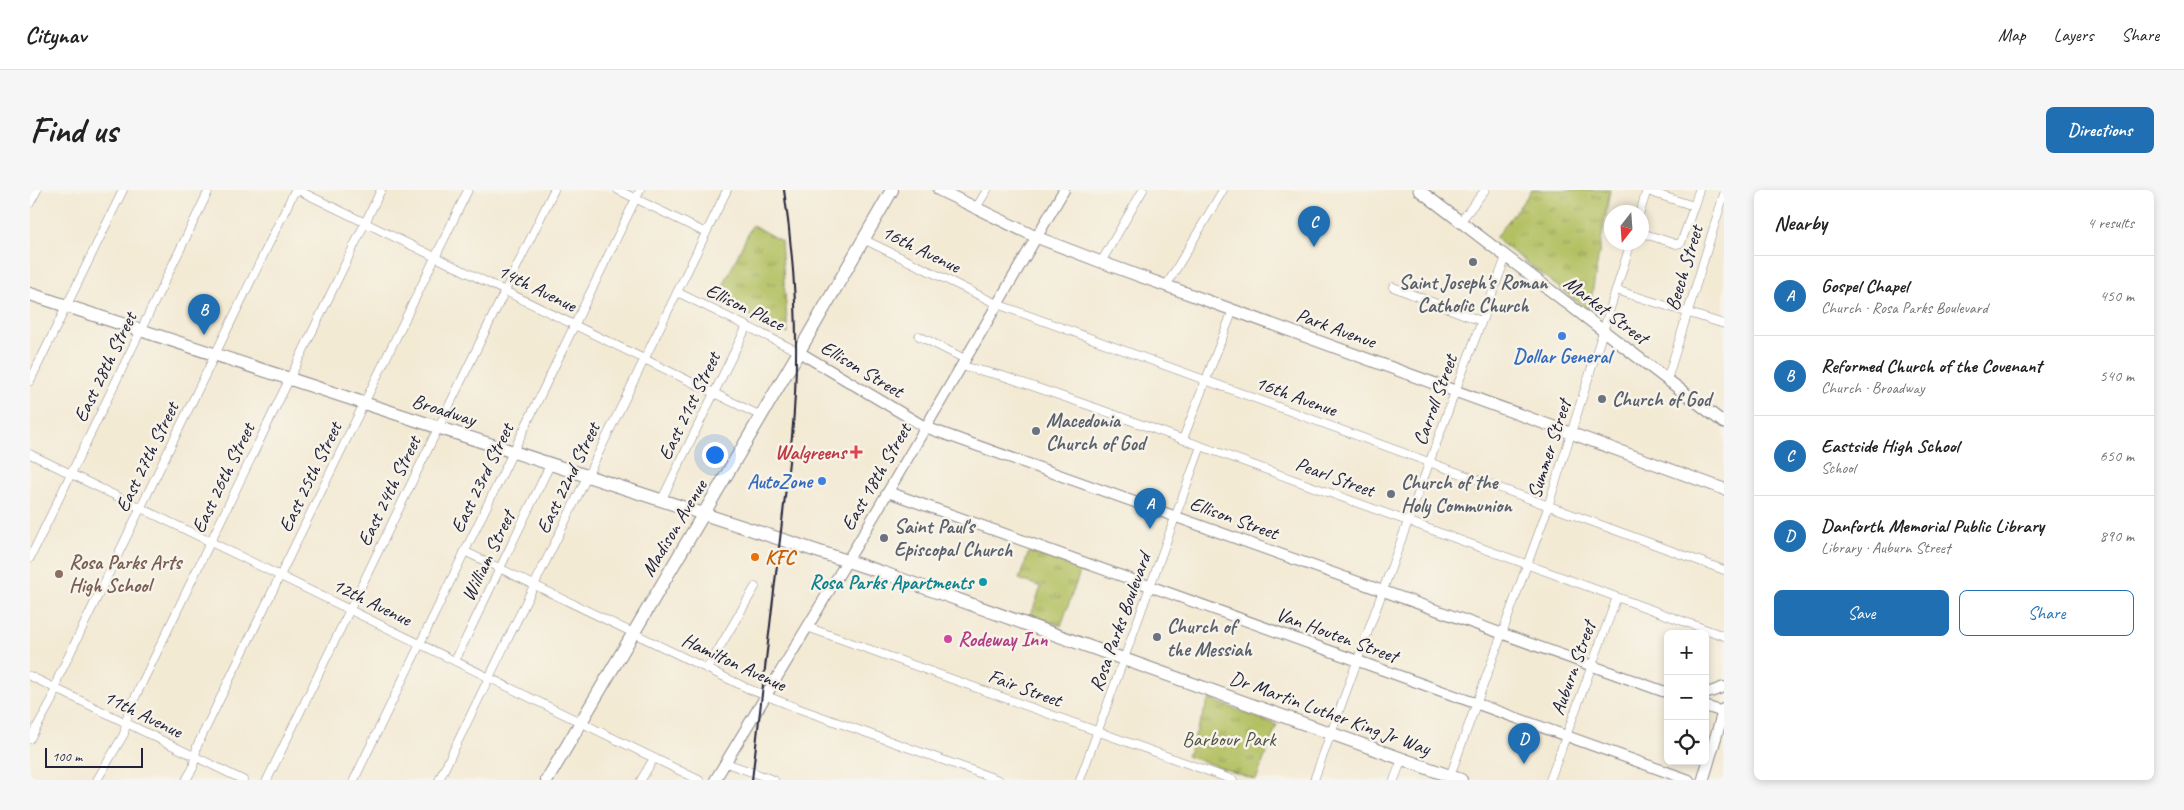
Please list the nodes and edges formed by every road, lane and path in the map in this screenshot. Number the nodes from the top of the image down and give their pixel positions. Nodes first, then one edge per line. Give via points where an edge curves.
1 (36, 190) edge
2 (123, 190) edge
3 (209, 190) edge
4 (296, 190) edge
5 (381, 190) edge
6 (468, 190) edge
7 (554, 190) edge
8 (618, 190) edge
9 (640, 190) edge
10 (727, 190) edge
11 (892, 190) edge
12 (939, 190) edge
13 (986, 190) edge
14 (1064, 190) edge
15 (1143, 190) edge
16 (1223, 190) edge
17 (1419, 190) edge
18 (1485, 190) edge
19 (1647, 190) edge
20 (1699, 190) edge
21 (1724, 194) edge
22 (635, 198) junction
23 (30, 203) edge
24 (1642, 205) edge
25 (1694, 206) junction
26 (976, 208) junction
27 (1460, 222) junction
28 (366, 223) junction
29 (706, 232) junction
30 (1649, 235) edge
31 (1036, 237) junction
32 (863, 239) junction
33 (1628, 250) edge
34 (436, 257) junction
35 (1506, 257) junction
36 (1101, 262) junction
37 (1166, 286) junction
38 (1393, 287) dead end
39 (1616, 290) junction
40 (505, 291) junction
41 (677, 292) junction
42 (30, 294) edge
43 (997, 304) junction
44 (66, 306) junction
45 (1233, 310) junction
46 (1687, 313) junction
47 (1482, 321) junction
48 (1724, 324) edge
49 (575, 325) junction
50 (747, 326) junction
51 (142, 330) junction
52 (1603, 332) junction
53 (919, 336) dead end
54 (799, 352) junction
55 (215, 354) junction
56 (644, 359) junction
57 (963, 362) junction
58 (290, 379) junction
59 (1205, 379) junction
60 (1666, 380) junction
61 (30, 381) edge
62 (1455, 392) junction
63 (714, 393) junction
64 (364, 403) junction
65 (761, 416) junction
66 (1724, 423) edge
67 (926, 427) junction
68 (439, 428) junction
69 (1572, 434) junction
70 (1183, 439) junction
71 (1202, 446) junction
72 (512, 452) junction
73 (30, 454) edge
74 (1430, 463) junction
75 (550, 465) junction
76 (71, 474) junction
77 (587, 477) junction
78 (1724, 489) edge
79 (888, 492) junction
80 (661, 501) junction
81 (1548, 506) junction
82 (140, 508) junction
83 (703, 515) junction
84 (1176, 516) junction
85 (1408, 520) junction
86 (210, 542) junction
87 (464, 551) junction
88 (30, 558) edge
89 (847, 562) junction
90 (1528, 564) junction
91 (500, 569) junction
92 (1724, 570) edge
93 (280, 576) junction
94 (534, 585) junction
95 (1150, 586) junction
96 (755, 587) dead end
97 (1382, 590) junction
98 (1616, 597) junction
99 (350, 609) junction
100 (807, 627) junction
101 (633, 633) junction
102 (1502, 633) junction
103 (1724, 636) edge
104 (420, 644) junction
105 (1124, 659) junction
106 (1357, 660) junction
107 (455, 661) junction
108 (1591, 665) junction
109 (707, 669) junction
110 (30, 676) edge
111 (489, 677) junction
112 (1724, 687) edge
113 (56, 689) junction
114 (1664, 692) edge
115 (1709, 693) edge
116 (766, 696) junction
117 (1476, 704) junction
118 (1709, 707) edge
119 (1724, 710) edge
120 (581, 722) junction
121 (126, 723) junction
122 (1098, 731) junction
123 (1330, 733) junction
124 (1565, 736) junction
125 (30, 739) edge
126 (195, 757) junction
127 (654, 758) junction
128 (1402, 759) junction
129 (726, 763) junction
130 (1456, 778) edge
131 (97, 780) edge
132 (186, 780) edge
133 (243, 780) edge
134 (267, 780) edge
135 (354, 780) edge
136 (439, 780) edge
137 (547, 780) edge
138 (641, 780) edge
139 (699, 780) edge
140 (715, 780) edge
141 (774, 780) edge
142 (999, 780) edge
143 (1080, 780) edge
144 (1233, 780) edge
145 (1314, 780) edge
146 (1394, 780) edge
147 (1550, 780) edge
148 (1689, 780) edge
149 (1704, 780) edge

1 - 23 street
2 - 44 street
3 - 51 street, East 28th Street
4 - 28 street, 14th Avenue
4 - 55 street, East 27th Street
5 - 28 street, East 26th Street
6 - 34 street, East 25th Street
7 - 40 street, East 24th Street
8 - 22 street
9 - 22 street, East 23rd Street
10 - 29 street, East 22nd Street
11 - 32 main road, Madison Avenue
12 - 26 main road, Park Avenue
13 - 26 street
14 - 31 street, East 18th Street
15 - 36 street
16 - 37 street
17 - 27 main road, Market Street
18 - 27 street
19 - 24 street
19 - 25 street
20 - 25 street
21 - 46 street, Beech Street
22 - 29 street
22 - 49 street, East 23rd Street
25 - 30 street via 1681,243
26 - 31 main road, Park Avenue
27 - 35 main road, Market Street
28 - 34 street, 14th Avenue
28 - 58 street, East 26th Street
29 - 41 street, East 22nd Street
31 - 36 main road, Park Avenue
31 - 43 street, East 18th Street
32 - 43 street, 16th Avenue
32 - 54 main road, Madison Avenue
33 - 39 street, Summer Street
34 - 40 street, 14th Avenue
34 - 64 street, East 25th Street
35 - 47 street, Carroll Street
35 - 52 main road, Market Street
36 - 37 main road, Park Avenue
37 - 45 main road, Park Avenue
38 - 47 street
39 - 46 street
39 - 52 street, Summer Street
40 - 49 street, 14th Avenue
40 - 68 street, East 24th Street
41 - 50 street, Ellison Place
41 - 56 street, East 22nd Street
42 - 44 main road, Broadway
43 - 57 street, East 18th Street
43 - 59 street, 16th Avenue
44 - 51 main road, Broadway
44 - 61 street
45 - 59 street
45 - 62 main road, Park Avenue
46 - 48 street
46 - 60 street, Beech Street
47 - 62 street, Carroll Street
49 - 56 street, 14th Avenue
49 - 72 street, East 23rd Street
50 - 54 street, Ellison Place
50 - 63 street, East 21st Street
51 - 55 main road, Broadway
51 - 76 street, East 28th Street
52 - 60 main road, Market Street
52 - 69 street, Summer Street
53 - 57 street, Pearl Street
54 - 65 main road, Madison Avenue
54 - 67 street, Ellison Street
55 - 58 main road, Broadway
55 - 82 street, East 27th Street
56 - 63 street, 14th Avenue
56 - 77 street, East 22nd Street
57 - 67 street, East 18th Street
57 - 70 street, Pearl Street
58 - 64 main road, Broadway
58 - 86 street, East 26th Street
59 - 70 street
59 - 74 street, 16th Avenue
60 - 66 main road, Market Street
62 - 69 main road, Park Avenue
62 - 74 street, Carroll Street
63 - 65 street, 14th Avenue
63 - 80 street, East 21st Street
64 - 68 main road, Broadway
64 - 93 street, East 25th Street
65 - 83 main road, Madison Avenue
67 - 79 street, East 18th Street
67 - 84 street, Ellison Street
68 - 72 main road, Broadway
68 - 99 street, East 24th Street
69 - 78 main road, Park Avenue
69 - 81 street, Summer Street
70 - 71 street, Pearl Street
71 - 84 street, Rosa Parks Boulevard
71 - 85 street, Pearl Street
72 - 75 main road, Broadway
72 - 87 street, East 23rd Street
73 - 76 street, 12th Avenue
74 - 81 street, 16th Avenue
74 - 85 street, Carroll Street
75 - 77 main road, Broadway
75 - 91 street, William Street
76 - 82 street, 12th Avenue
76 - 88 street, East 28th Street
77 - 80 main road, Broadway
77 - 94 street, East 22nd Street
79 - 89 street, East 18th Street
79 - 95 street, Van Houten Street
80 - 83 main road, Broadway
81 - 90 street, Summer Street
81 - 92 street, 16th Avenue
82 - 86 street, 12th Avenue
82 - 113 street, East 27th Street via 58,678
83 - 89 main road, Broadway
83 - 101 main road, Madison Avenue
84 - 95 street, Rosa Parks Boulevard
84 - 97 street, Ellison Street
85 - 90 street, Pearl Street
85 - 97 street, Carroll Street
86 - 93 street, 12th Avenue
86 - 121 street, East 26th Street via 128,712
87 - 91 street, Hamilton Avenue
87 - 104 street, East 23rd Street
89 - 100 street, East 18th Street
89 - 105 main road, Dr Martin Luther King Jr Way
90 - 98 street, Pearl Street
90 - 102 street, Summer Street
91 - 94 street, Hamilton Avenue
91 - 107 street, William Street
93 - 99 street, 12th Avenue
93 - 126 street, East 25th Street via 197,746
94 - 101 street, Hamilton Avenue
94 - 111 street, East 22nd Street
95 - 105 street, Rosa Parks Boulevard
95 - 106 street, Van Houten Street
96 - 109 street
97 - 102 street, Ellison Street
97 - 106 street, Carroll Street
98 - 103 street, Pearl Street
98 - 108 street, Auburn Street
99 - 104 street, 12th Avenue
99 - 134 street, East 24th Street
100 - 116 street, East 18th Street
100 - 122 street, Fair Street
101 - 109 street, Hamilton Avenue
101 - 120 main road, Madison Avenue
102 - 108 street, Ellison Street
102 - 117 street, Summer Street
104 - 107 street, 12th Avenue
104 - 135 street, East 23rd Street
105 - 122 street, Rosa Parks Boulevard
105 - 123 main road, Dr Martin Luther King Jr Way
106 - 117 street, Van Houten Street
106 - 123 street, Carroll Street
107 - 111 street, 12th Avenue
108 - 114 street, Ellison Street
108 - 124 street, Auburn Street
109 - 116 street, Hamilton Avenue
110 - 113 street, 11th Avenue
111 - 120 street, 12th Avenue
111 - 136 street, East 22nd Street
112 - 115 street
113 - 121 street, 11th Avenue
113 - 125 street, East 27th Street
116 - 129 street, East 18th Street
116 - 142 street, Hamilton Avenue
117 - 124 street, Van Houten Street
117 - 130 street, Summer Street
118 - 119 street
119 - 149 main road
120 - 127 street, 12th Avenue
120 - 137 main road, Madison Avenue
121 - 126 street, 11th Avenue
121 - 131 street, East 26th Street via 124,734
122 - 143 street, Rosa Parks Boulevard
122 - 144 street, Fair Street
123 - 128 main road, Dr Martin Luther King Jr Way
123 - 145 street, Carroll Street
124 - 147 street, Auburn Street
124 - 148 street, Van Houten Street
126 - 132 street, East 25th Street
126 - 133 street, 11th Avenue
127 - 138 street
127 - 139 street, 12th Avenue
128 - 130 main road, Dr Martin Luther King Jr Way
128 - 146 street
129 - 140 street, East 18th Street
129 - 141 street

